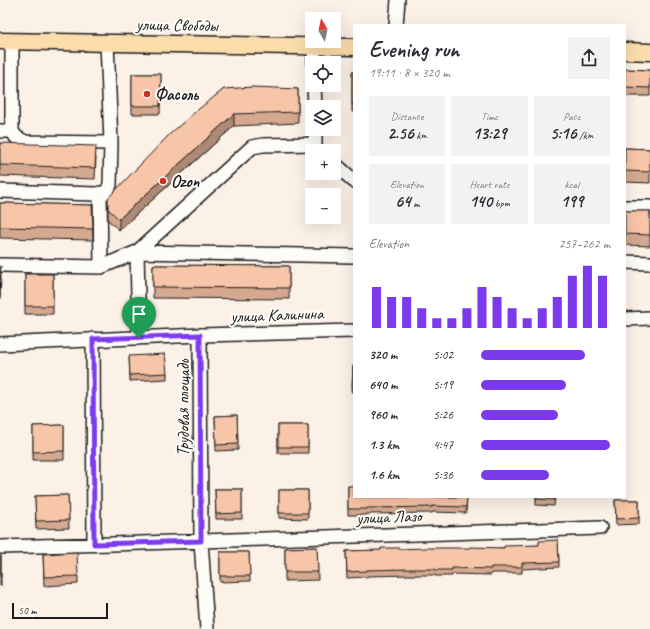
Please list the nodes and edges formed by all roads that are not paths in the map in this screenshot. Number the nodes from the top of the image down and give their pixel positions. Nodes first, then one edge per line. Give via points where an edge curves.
1 (398, 0) edge
2 (396, 24) edge
3 (6, 41) edge
4 (107, 42) junction
5 (305, 46) edge
6 (341, 47) edge
7 (353, 47) edge
8 (626, 52) edge
9 (650, 52) edge
10 (6, 131) edge
11 (110, 143) junction
12 (305, 147) edge
13 (341, 169) edge
14 (353, 180) edge
15 (0, 191) edge
16 (100, 193) junction
17 (626, 207) edge
18 (650, 207) edge
19 (137, 252) junction
20 (353, 256) edge
21 (626, 262) edge
22 (650, 263) edge
23 (0, 265) edge
24 (101, 267) junction
25 (650, 318) edge
26 (626, 319) edge
27 (353, 331) edge
28 (200, 335) junction
29 (139, 338) junction
30 (93, 339) junction
31 (0, 344) edge
32 (600, 528) dead end
33 (201, 541) junction
34 (94, 544) junction
35 (0, 546) edge
36 (207, 629) edge

1 - 2 street
3 - 4 main road, улица Свободы
3 - 10 street
4 - 5 main road, улица Свободы
4 - 11 street
6 - 7 main road, улица Свободы
8 - 9 main road
10 - 11 street via 25,142
11 - 16 street via 110,185 106,193
12 - 19 street via 263,145 252,147
13 - 14 street
15 - 16 street
16 - 24 street
17 - 18 street
19 - 20 street
19 - 24 street
19 - 29 street
21 - 22 street
23 - 24 street
25 - 26 street
27 - 28 street, улица Калинина
28 - 29 street, Трудовая площадь
28 - 33 street, Трудовая площадь
29 - 30 street, Трудовая площадь
30 - 31 street, Трудовая площадь
30 - 34 street
32 - 33 street, улица Лазо
33 - 34 street
33 - 36 street, Трудовая площадь
34 - 35 street

